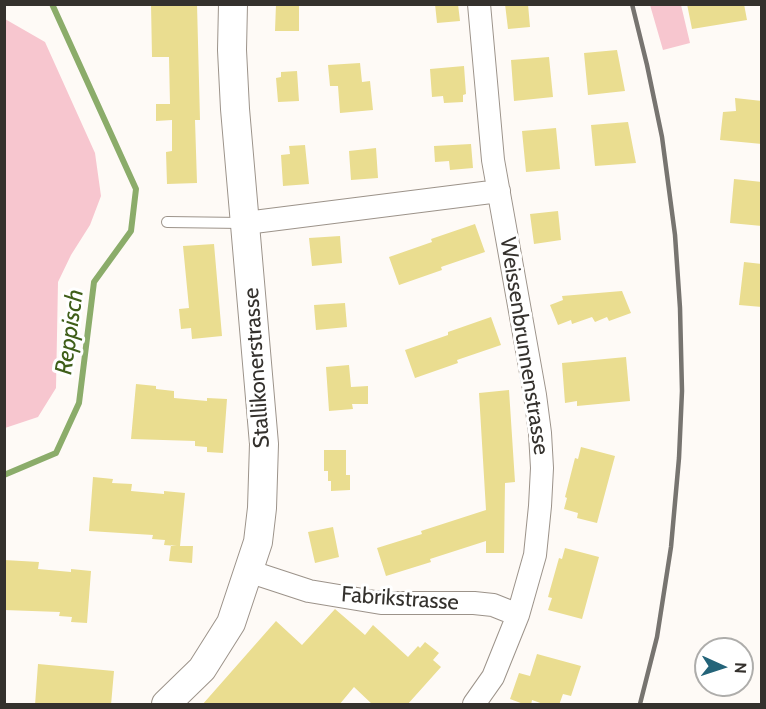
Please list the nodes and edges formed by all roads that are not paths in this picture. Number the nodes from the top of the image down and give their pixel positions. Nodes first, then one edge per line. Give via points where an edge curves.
1 (233, 4) edge
2 (479, 4) edge
3 (499, 191) junction
4 (166, 222) dead end
5 (246, 223) junction
6 (248, 571) junction
7 (518, 615) junction
8 (166, 705) edge
9 (474, 705) edge

1 - 5 street, Stallikonerstrasse via 235,108
2 - 3 street, Weissenbrunnenstrasse
3 - 5 street
3 - 7 street, Weissenbrunnenstrasse via 540,433 535,555
4 - 5 lane
5 - 6 street, Stallikonerstrasse via 264,444 258,542
6 - 7 street, Fabrikstrasse via 309,591 381,603 474,603 493,605
6 - 8 street, Stallikonerstrasse via 231,623 202,669
7 - 9 street, Weissenbrunnenstrasse via 493,677

